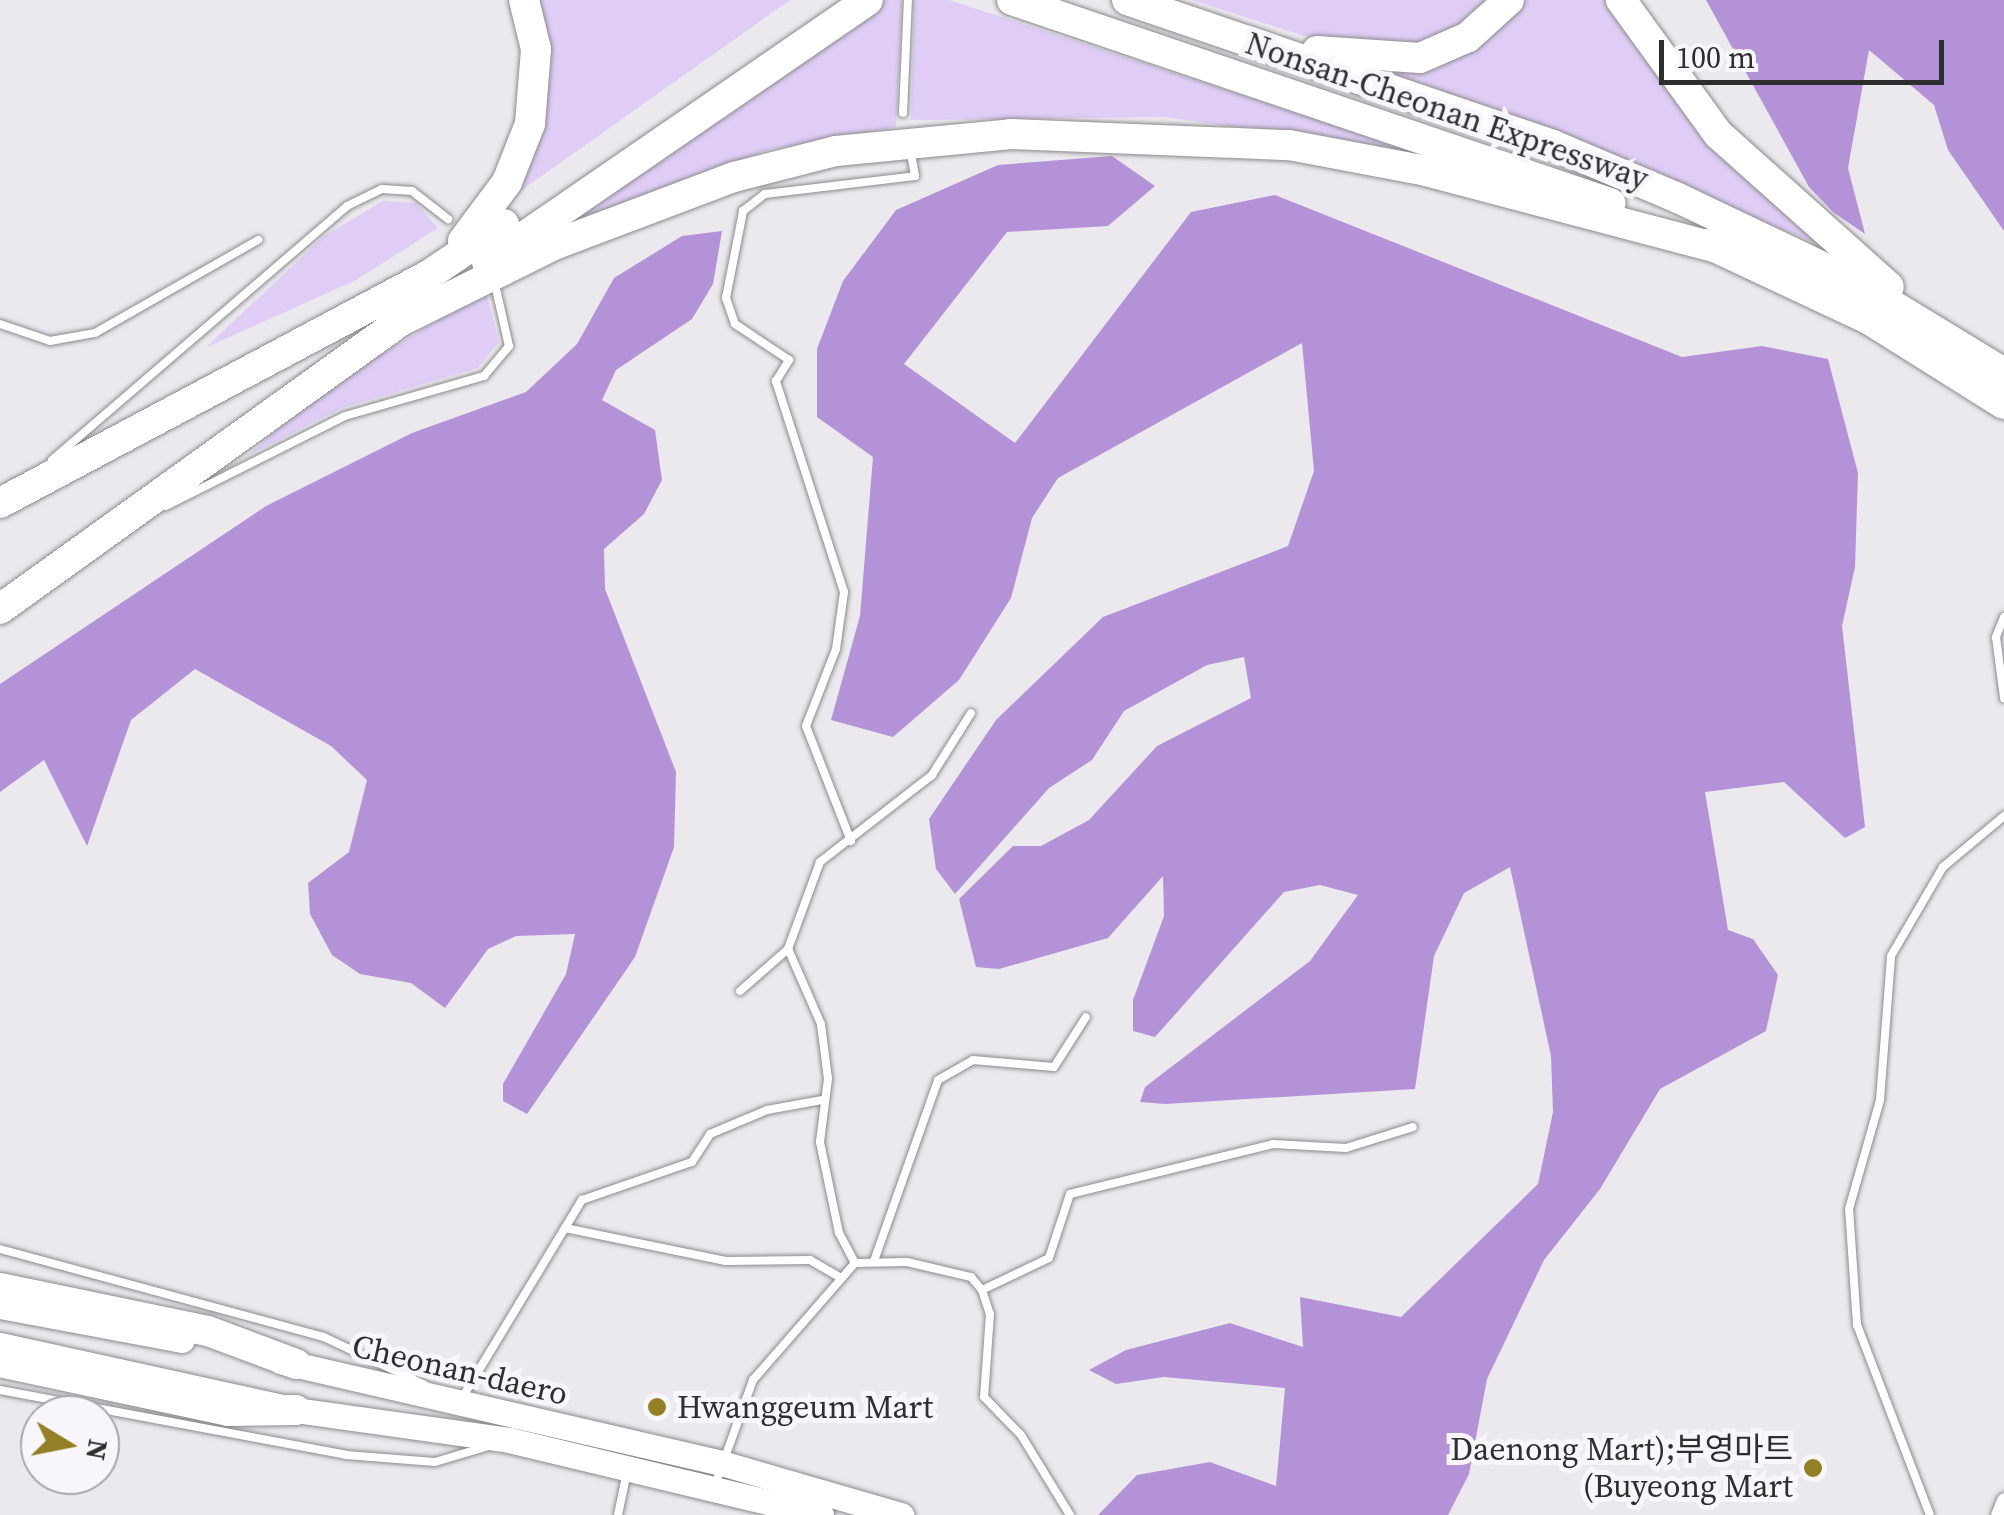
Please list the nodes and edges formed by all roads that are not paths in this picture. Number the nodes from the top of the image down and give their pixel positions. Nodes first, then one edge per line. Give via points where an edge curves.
1 (524, 0) edge
2 (832, 0) edge
3 (868, 0) edge
4 (908, 0) edge
5 (1012, 0) edge
6 (1127, 0) edge
7 (1509, 0) edge
8 (1621, 0) edge
9 (1168, 15) junction
10 (903, 113) dead end
11 (912, 159) dead end
12 (448, 219) dead end
13 (258, 240) dead end
14 (1724, 250) junction
15 (432, 274) junction
16 (496, 288) dead end
17 (0, 324) edge
18 (396, 324) junction
19 (1941, 331) junction
20 (2004, 373) edge
21 (2004, 404) edge
22 (7, 497) edge
23 (126, 524) junction
24 (0, 609) edge
25 (2004, 617) edge
26 (2000, 668) edge
27 (2004, 698) edge
28 (971, 713) dead end
29 (2004, 816) edge
30 (851, 841) junction
31 (788, 949) junction
32 (740, 991) dead end
33 (1086, 1017) dead end
34 (822, 1100) junction
35 (1413, 1127) dead end
36 (565, 1228) junction
37 (0, 1249) edge
38 (874, 1261) junction
39 (856, 1263) junction
40 (840, 1277) junction
41 (0, 1288) edge
42 (982, 1290) junction
43 (0, 1306) edge
44 (0, 1345) edge
45 (0, 1362) edge
46 (296, 1364) junction
47 (0, 1390) edge
48 (452, 1401) junction
49 (296, 1410) junction
50 (508, 1440) junction
51 (629, 1456) junction
52 (716, 1474) junction
53 (2004, 1500) edge
54 (618, 1515) edge
55 (821, 1515) edge
56 (901, 1515) edge
57 (1070, 1515) edge
58 (1930, 1515) edge
59 (1998, 1515) edge

1 - 15 highway via 536,90 521,153 490,209
2 - 15 highway
3 - 18 highway
4 - 10 lane
5 - 14 highway, Nonsan-Cheonan Expressway via 1537,172
6 - 9 highway, Nonsan-Cheonan Expressway
7 - 9 highway via 1452,47 1394,61
8 - 19 highway via 1718,134
9 - 19 highway, Nonsan-Cheonan Expressway via 1553,145
11 - 30 lane via 915,176 754,202 743,210 726,298 735,324 789,360 776,381 844,592 836,650 806,726
12 - 22 lane via 412,191 382,188 346,206
13 - 17 lane via 95,333 50,341
14 - 18 highway via 1426,170 1289,145 1011,134 856,148 734,176 554,245
14 - 21 highway, Nonsan-Cheonan Expressway via 1870,320
15 - 22 highway
16 - 23 lane via 509,346 484,376 345,416
18 - 23 highway
19 - 20 highway, Nonsan-Cheonan Expressway
23 - 24 highway
25 - 26 lane
26 - 27 lane
28 - 30 lane via 932,775
29 - 58 lane via 1943,866 1892,956 1880,1100 1848,1210 1856,1325
30 - 31 lane via 820,862
31 - 32 lane
31 - 34 lane via 821,1024
33 - 38 lane via 1054,1067 973,1060 938,1080
34 - 36 lane via 767,1110 710,1134 692,1162 582,1200
34 - 39 lane via 828,1197
35 - 42 lane via 1346,1148 1273,1144 1070,1194 1049,1258
36 - 40 lane via 755,1265 810,1260
36 - 48 lane
37 - 48 lane via 324,1337 396,1366
38 - 39 lane
38 - 42 lane via 971,1277
39 - 40 lane
40 - 52 lane via 752,1380
41 - 46 highway via 208,1331
42 - 57 lane via 990,1314 984,1397 1021,1435
43 - 46 main road, Cheonan-daero
44 - 49 main road, Cheonan-daero
45 - 49 highway via 228,1411
46 - 48 main road, Cheonan-daero
47 - 50 lane via 346,1455 435,1462
48 - 51 main road, Cheonan-daero
49 - 50 main road, Cheonan-daero
50 - 51 main road, Cheonan-daero
51 - 52 main road, Cheonan-daero
51 - 54 lane
52 - 55 main road, Cheonan-daero
52 - 56 main road, Cheonan-daero
53 - 59 street

